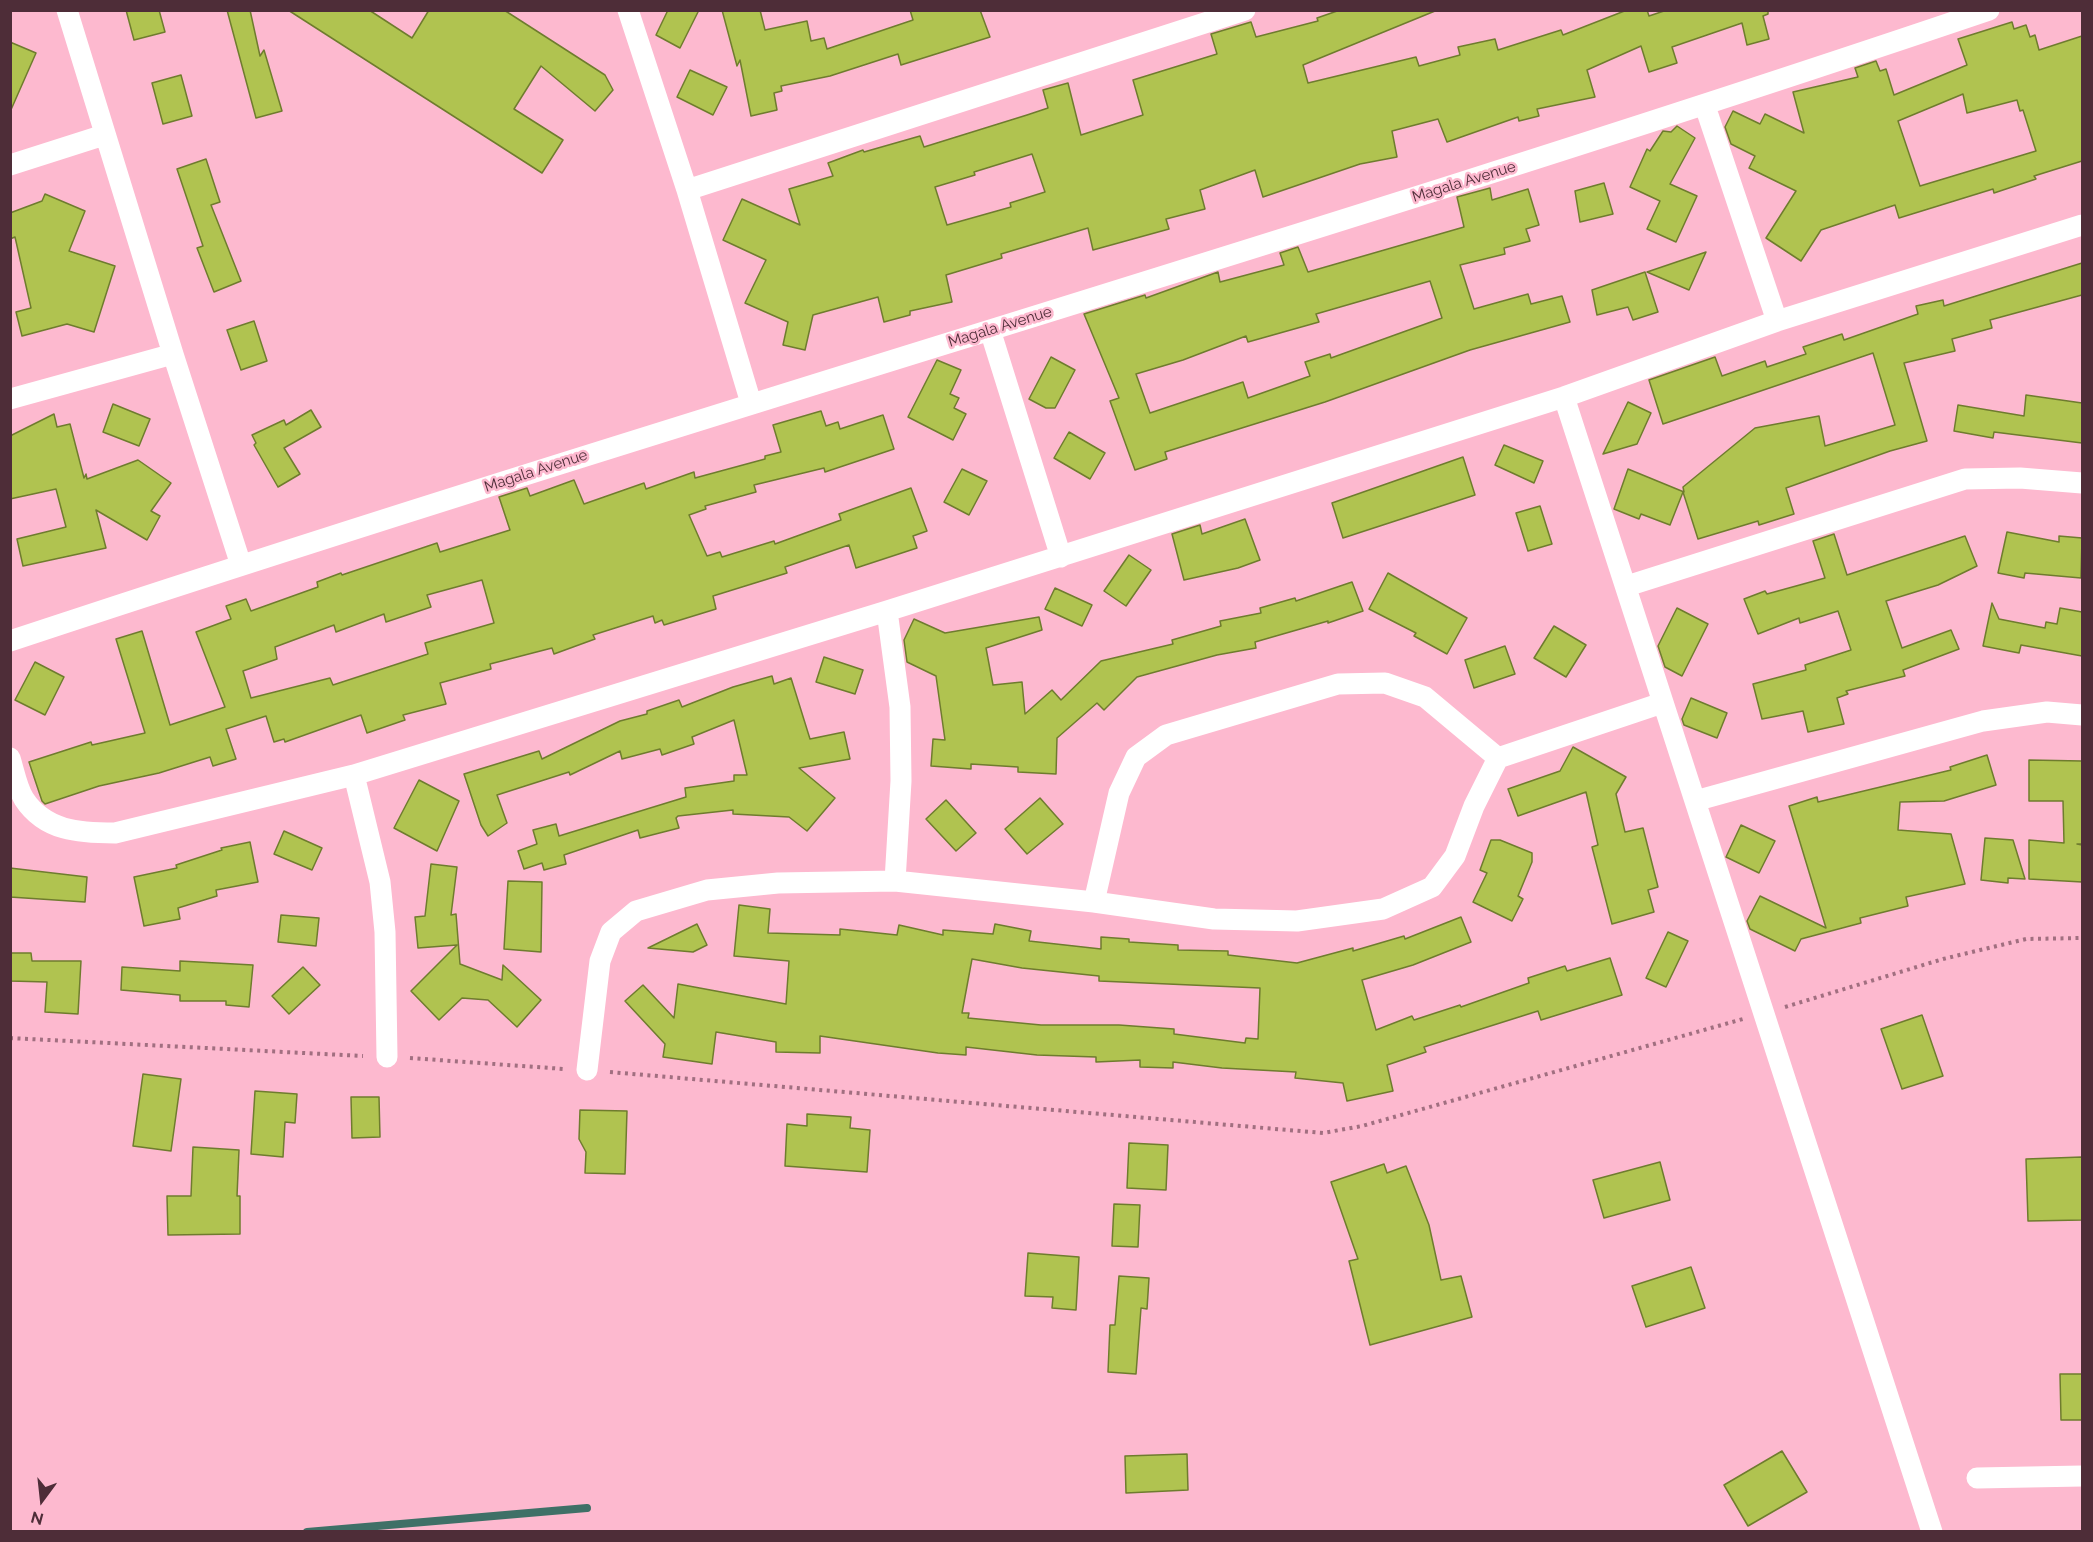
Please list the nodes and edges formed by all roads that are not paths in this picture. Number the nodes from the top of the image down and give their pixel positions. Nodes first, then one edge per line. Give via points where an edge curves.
1 (67, 10) edge
2 (628, 10) edge
3 (1245, 10) edge
4 (1989, 10) edge
5 (1706, 106) junction
6 (104, 135) junction
7 (10, 165) edge
8 (687, 190) junction
9 (2082, 225) edge
10 (1778, 321) junction
11 (990, 330) junction
12 (173, 354) junction
13 (1564, 397) junction
14 (10, 399) edge
15 (751, 403) junction
16 (2082, 483) edge
17 (1060, 557) junction
18 (241, 565) junction
19 (1627, 586) junction
20 (887, 611) junction
21 (10, 641) edge
22 (1662, 703) junction
23 (2082, 715) edge
24 (10, 758) edge
25 (1498, 758) junction
26 (354, 775) junction
27 (1695, 801) junction
28 (895, 881) junction
29 (1094, 902) junction
30 (387, 1057) road end
31 (587, 1071) road end
32 (2082, 1476) edge
33 (1977, 1478) dead end
34 (1932, 1532) edge

1 - 6 street
2 - 8 street
3 - 8 street
4 - 5 street, Magala Avenue
5 - 10 street
5 - 11 street, Magala Avenue
6 - 7 street
6 - 12 street
8 - 15 street
9 - 10 street
10 - 13 street
11 - 15 street, Magala Avenue
11 - 17 street
12 - 14 street
12 - 18 street
13 - 17 street
13 - 19 street
15 - 18 street, Magala Avenue
16 - 19 street via 1965,479
17 - 20 street
18 - 21 street, Magala Avenue
19 - 22 street
20 - 26 street
20 - 28 street via 900,717
22 - 25 street
22 - 27 street
23 - 27 street via 2047,712 1983,721
24 - 26 street via 23,798 46,823 80,833 115,833
25 - 29 street via 1455,856 1432,887 1383,909 1297,921 1238,920
25 - 29 street via 1425,697 1385,683 1338,684 1166,735 1136,757 1119,793
26 - 30 street via 380,882
27 - 34 street
28 - 29 street
28 - 31 street via 707,890 636,911 611,932 600,961
32 - 33 street

